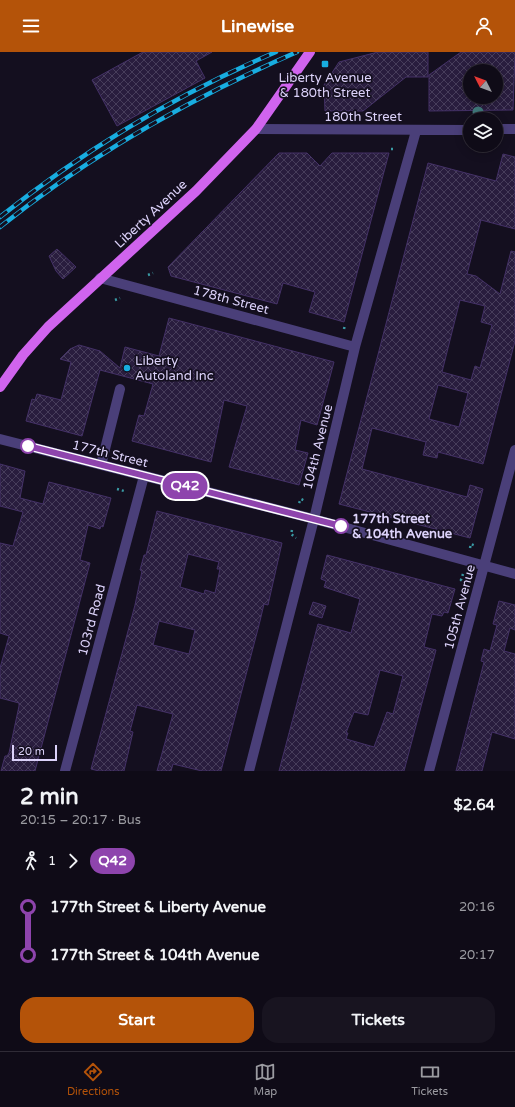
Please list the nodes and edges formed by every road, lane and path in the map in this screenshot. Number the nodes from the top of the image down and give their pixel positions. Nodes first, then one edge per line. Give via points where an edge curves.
1 (310, 52) edge
2 (256, 129) junction
3 (503, 129) edge
4 (515, 129) edge
5 (463, 130) edge
6 (416, 131) junction
7 (391, 149) dead end
8 (395, 149) dead end
9 (154, 273) dead end
10 (148, 275) dead end
11 (100, 278) junction
12 (120, 298) dead end
13 (115, 300) dead end
14 (355, 347) junction
15 (0, 387) edge
16 (120, 390) dead end
17 (0, 439) edge
18 (515, 450) edge
19 (101, 465) junction
20 (144, 476) junction
21 (117, 489) dead end
22 (124, 491) dead end
23 (305, 501) dead end
24 (299, 504) dead end
25 (314, 519) junction
26 (292, 530) dead end
27 (296, 538) dead end
28 (476, 546) dead end
29 (470, 548) dead end
30 (485, 566) junction
31 (463, 574) dead end
32 (515, 574) edge
33 (466, 582) dead end
34 (65, 771) edge
35 (249, 771) edge
36 (429, 771) edge

1 - 2 main road, Liberty Avenue
2 - 6 street, 180th Street
2 - 11 main road, Liberty Avenue via 196,191
3 - 4 street
5 - 6 street, 180th Street
6 - 14 street, 104th Avenue
7 - 8 path
9 - 10 path
11 - 14 street, 178th Street
11 - 15 main road, Liberty Avenue via 48,327 23,355
12 - 13 path
14 - 25 street, 104th Avenue
16 - 19 street
17 - 19 street, 177th Street
18 - 30 street, 105th Avenue
19 - 20 street, 177th Street
20 - 25 street, 177th Street
20 - 34 street, 103rd Road
21 - 22 path
23 - 24 path via 301,499
25 - 30 street, 177th Street
25 - 35 street, 104th Avenue
26 - 27 path via 291,534
28 - 29 path via 471,544
30 - 32 street, 177th Street
30 - 36 street, 105th Avenue
31 - 33 path via 461,580

